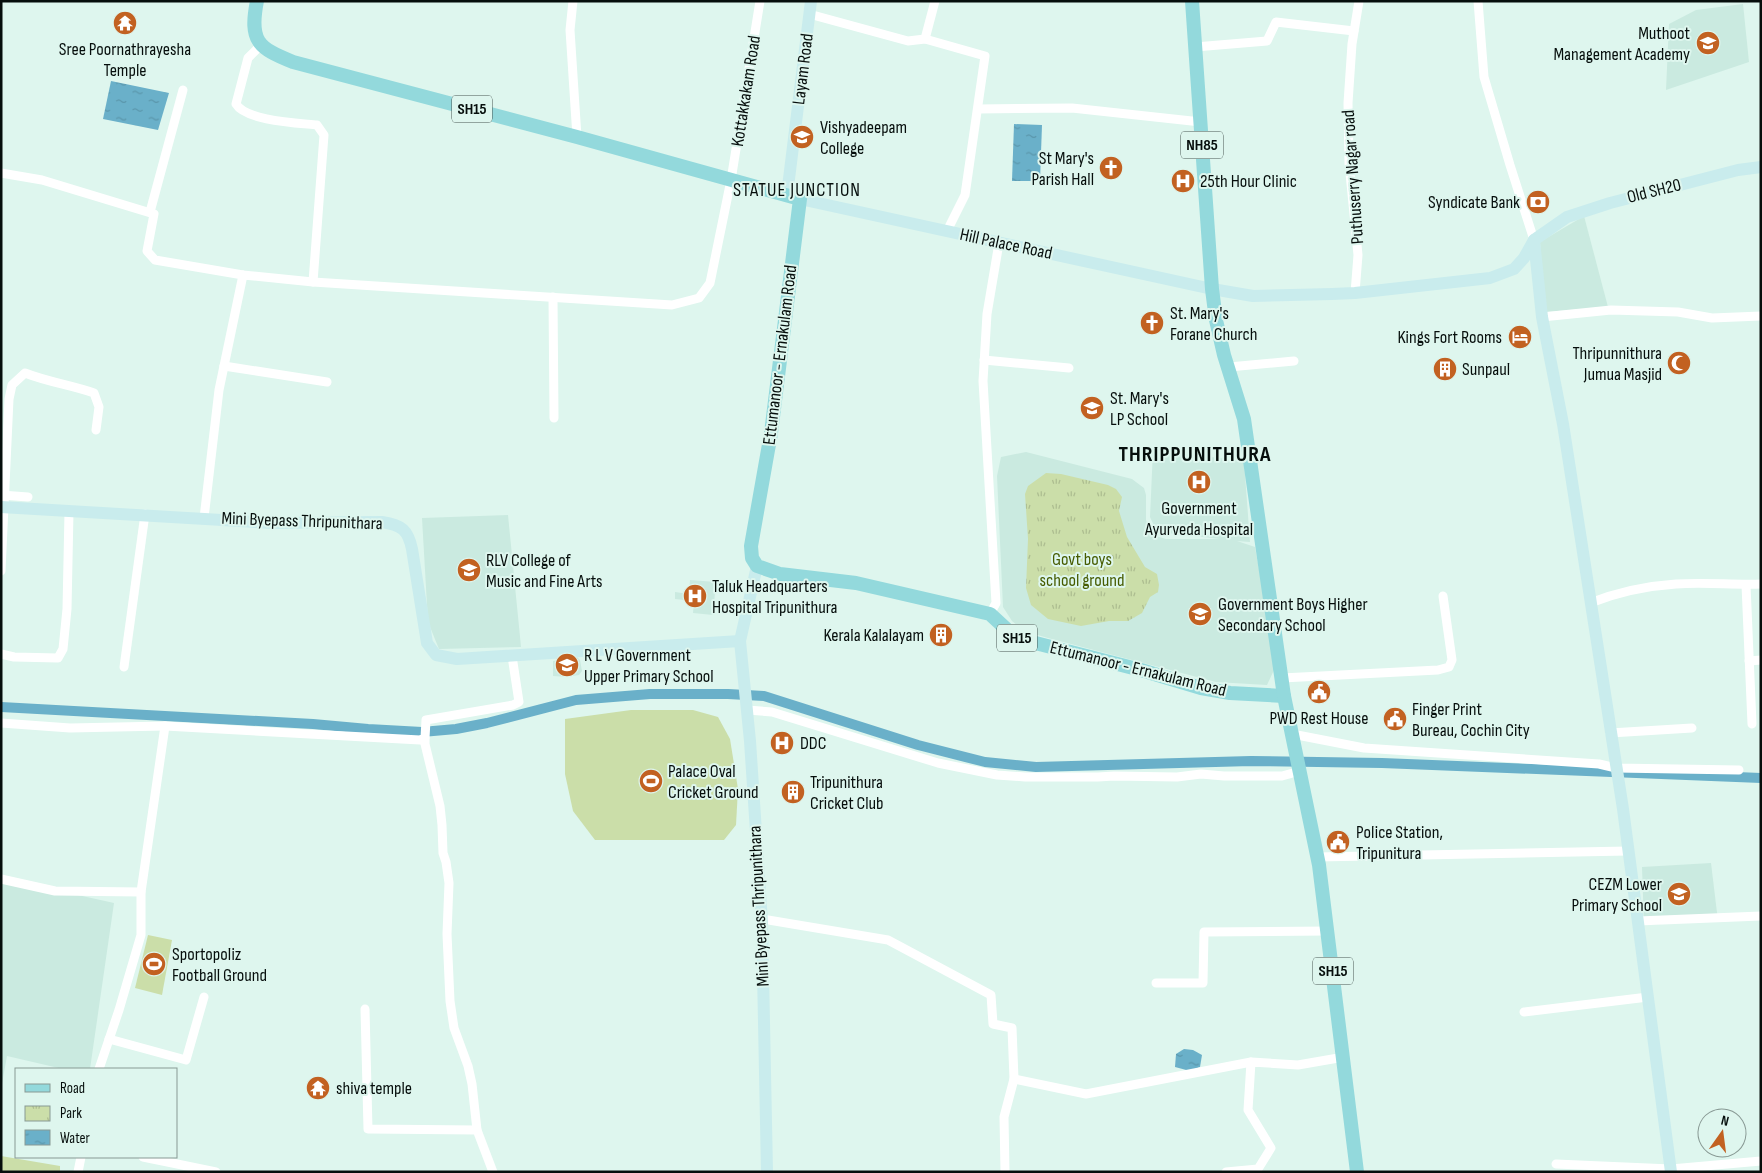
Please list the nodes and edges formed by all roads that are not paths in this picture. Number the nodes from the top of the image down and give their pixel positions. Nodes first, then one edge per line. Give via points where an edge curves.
1 (257, 1) edge
2 (573, 1) edge
3 (760, 1) edge
4 (811, 1) edge
5 (935, 1) edge
6 (1192, 1) edge
7 (1359, 1) edge
8 (1478, 1) edge
9 (809, 14) junction
10 (1354, 32) junction
11 (924, 39) junction
12 (261, 46) junction
13 (1195, 47) junction
14 (183, 90) dead end
15 (978, 109) junction
16 (1200, 122) junction
17 (577, 137) junction
18 (1761, 167) edge
19 (1, 173) edge
20 (731, 180) junction
21 (794, 197) junction
22 (150, 212) junction
23 (947, 231) junction
24 (1534, 240) junction
25 (999, 243) junction
26 (243, 275) junction
27 (313, 282) junction
28 (1212, 289) junction
29 (1355, 293) junction
30 (553, 297) junction
31 (1761, 316) edge
32 (1542, 317) junction
33 (984, 360) junction
34 (1294, 361) dead end
35 (224, 366) junction
36 (1228, 367) junction
37 (1069, 368) dead end
38 (327, 382) dead end
39 (554, 418) dead end
40 (96, 430) dead end
41 (28, 496) dead end
42 (2, 501) edge
43 (69, 512) junction
44 (145, 514) junction
45 (204, 518) junction
46 (757, 566) junction
47 (1, 571) edge
48 (1761, 584) edge
49 (1746, 585) junction
50 (1443, 596) dead end
51 (1590, 603) junction
52 (990, 614) junction
53 (740, 641) junction
54 (1, 654) edge
55 (512, 656) junction
56 (1761, 660) edge
57 (1749, 661) junction
58 (124, 667) dead end
59 (1282, 678) junction
60 (1284, 696) junction
61 (747, 709) junction
62 (1, 723) edge
63 (1752, 724) dead end
64 (165, 726) junction
65 (1692, 728) dead end
66 (1610, 733) junction
67 (426, 734) junction
68 (1294, 741) junction
69 (1616, 768) junction
70 (1739, 770) dead end
71 (1300, 771) junction
72 (1628, 851) junction
73 (1318, 857) junction
74 (1, 879) edge
75 (141, 892) junction
76 (1761, 916) edge
77 (762, 919) junction
78 (1638, 921) junction
79 (1328, 931) junction
80 (1156, 983) dead end
81 (204, 997) dead end
82 (1648, 998) junction
83 (365, 1009) dead end
84 (1524, 1012) dead end
85 (110, 1039) junction
86 (1344, 1058) junction
87 (1251, 1062) junction
88 (99, 1068) edge
89 (1014, 1079) junction
90 (477, 1130) junction
91 (81, 1158) edge
92 (148, 1158) edge
93 (1761, 1161) edge
94 (1556, 1164) dead end
95 (1671, 1171) edge
96 (78, 1172) edge
97 (216, 1172) edge
98 (493, 1172) edge
99 (767, 1172) edge
100 (1005, 1172) edge
101 (1226, 1172) edge
102 (1358, 1172) edge

1 - 12 main road via 253,25
2 - 17 street via 570,30
3 - 20 street, Kottakkakam Road
4 - 9 main road, Layam Road
5 - 11 street
6 - 13 main road, NH85 / NH85
7 - 10 street, Puthuserry Nagar road
8 - 24 street via 1484,77
9 - 11 street via 908,41
9 - 21 main road, Layam Road
10 - 13 street via 1276,22 1267,41
10 - 29 street, Puthuserry Nagar road via 1348,103 1349,163 1358,255
11 - 15 street via 985,56
12 - 17 main road, SH15 via 293,62
12 - 27 street via 248,58 236,104 238,108 257,117 317,125 324,135
13 - 16 main road, NH85 / NH85
14 - 22 street
15 - 16 street via 1072,108
15 - 23 street via 965,196
16 - 28 main road, NH85 / NH85
17 - 20 main road, SH15
18 - 24 main road, Old SH20 via 1598,206 1567,217
19 - 22 street via 42,180
20 - 21 main road, SH15
20 - 30 street, Kottakkakam Road via 710,283 699,298 672,306
21 - 23 main road, Hill Palace Road
21 - 46 main road, Ettumanoor - Ernakulam Road via 771,433 752,546 752,558
22 - 26 street, Kottakkakam Road via 154,214 147,251 155,260
23 - 25 main road, Hill Palace Road
24 - 29 main road via 1514,269 1490,278
24 - 32 main road
25 - 28 main road, Hill Palace Road
25 - 33 street via 987,314
26 - 27 street, Kottakkakam Road
26 - 35 street
27 - 30 street, Kottakkakam Road
28 - 29 main road via 1253,296
28 - 36 main road, SH15
30 - 39 street
31 - 32 street via 1712,318 1678,312 1611,310
32 - 51 main road
33 - 37 street
33 - 52 street via 996,603
34 - 36 street
35 - 38 street
35 - 45 street
36 - 59 main road, SH15 via 1244,419
40 - 42 street via 99,407 94,393 25,373 12,385 9,399
41 - 42 street
42 - 43 main road, Mini Byepass Thripunithara
42 - 47 street
43 - 44 main road, Mini Byepass Thripunithara
43 - 54 street via 68,609 63,649 58,658
44 - 45 main road, Mini Byepass Thripunithara
44 - 58 street
45 - 55 main road, Mini Byepass Thripunithara via 271,523 382,522 399,526 411,543 425,638 434,654 457,659
46 - 52 main road, Ettumanoor - Ernakulam Road / SH15 via 780,574 856,583
46 - 53 main road, Mini Byepass Thripunithara
48 - 49 street
49 - 51 street via 1657,586 1616,593
49 - 57 street
50 - 59 street via 1452,660 1450,667
51 - 66 main road
52 - 60 main road, Ettumanoor - Ernakulam Road / SH15 via 1016,638 1201,688
53 - 55 main road, Mini Byepass Thripunithara
53 - 61 main road, Mini Byepass Thripunithara
55 - 67 street via 519,702 426,720
56 - 57 street
57 - 63 street
59 - 60 main road, SH15
60 - 68 main road, SH15
61 - 71 street via 772,712 938,763 997,775 1282,776
61 - 77 main road, Mini Byepass Thripunithara
62 - 64 street via 70,728
64 - 67 street via 416,740
64 - 75 street
65 - 66 street
66 - 69 main road
67 - 90 street via 424,744 440,806 442,854 449,883 447,934 451,1011 472,1084
68 - 69 street via 1599,764
68 - 71 main road, SH15
69 - 70 street
69 - 72 main road
71 - 73 main road, SH15
72 - 73 street
72 - 78 main road
73 - 79 main road, SH15
74 - 75 street via 55,892
75 - 85 street via 140,935
76 - 78 street
77 - 89 street via 888,940 990,995 993,1024 1012,1028
77 - 99 main road, Mini Byepass Thripunithara
78 - 82 main road
79 - 80 street via 1204,932 1202,983
79 - 86 main road, SH15
81 - 85 street via 186,1060
82 - 84 street
82 - 95 main road
83 - 90 street via 368,1130
85 - 88 street
86 - 87 street via 1298,1065
86 - 102 main road, SH15
87 - 89 street via 1086,1094
87 - 101 street via 1248,1110 1271,1148 1258,1169
89 - 100 street via 1004,1116
90 - 98 street
91 - 96 street
92 - 97 street
93 - 95 street
94 - 95 street

